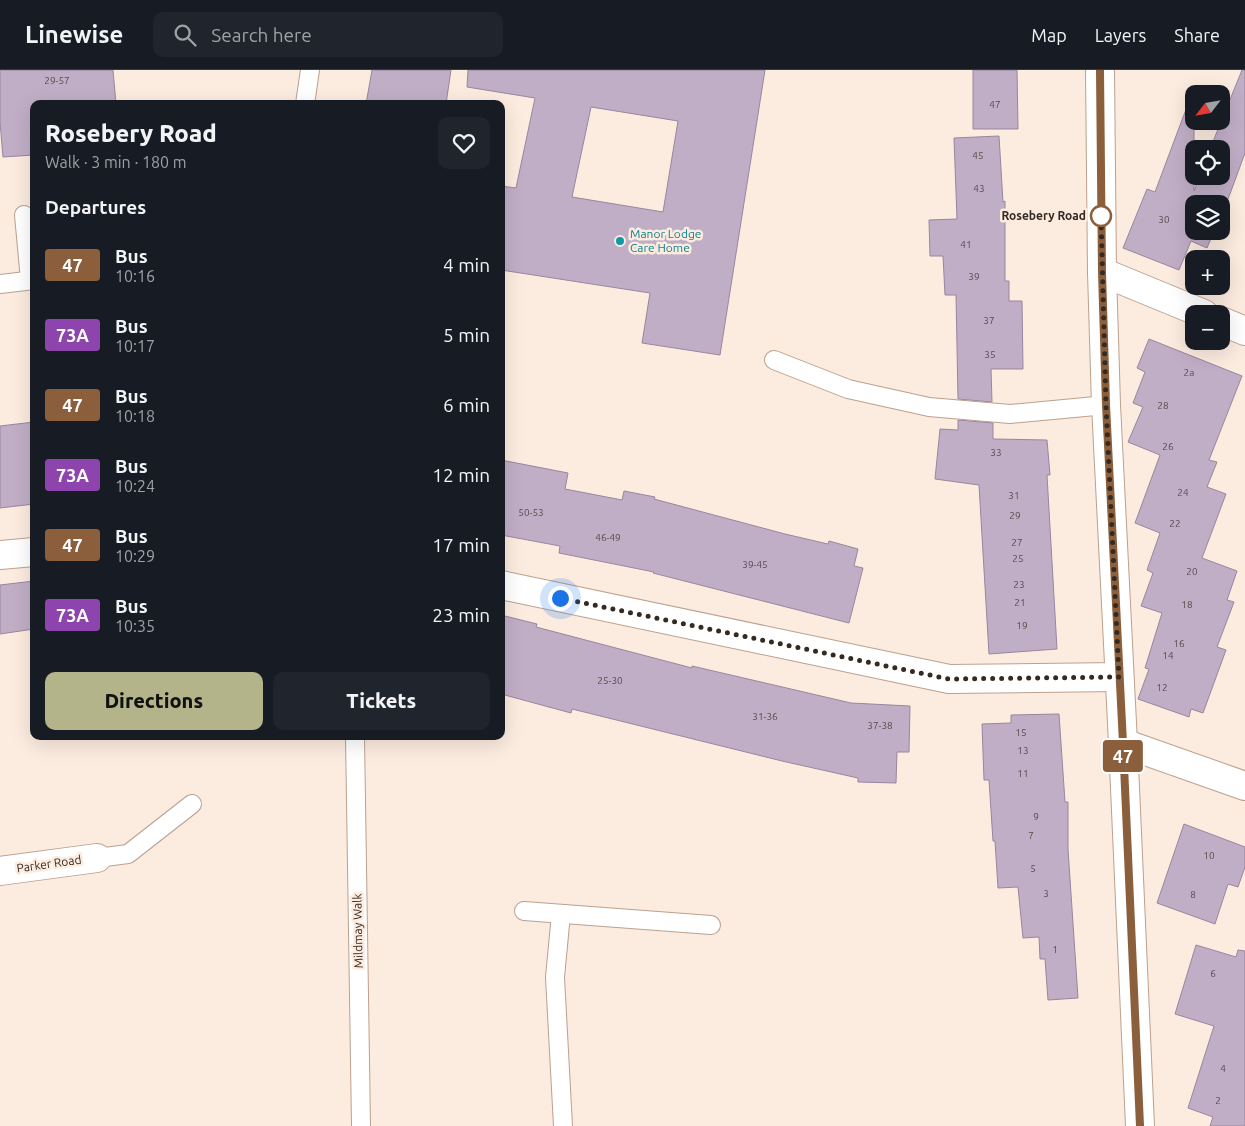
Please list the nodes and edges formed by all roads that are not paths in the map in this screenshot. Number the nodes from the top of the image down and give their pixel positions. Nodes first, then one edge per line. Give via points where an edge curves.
1 (310, 70) edge
2 (1100, 70) edge
3 (306, 100) edge
4 (24, 215) dead end
5 (30, 264) edge
6 (1102, 272) junction
7 (30, 280) edge
8 (0, 284) edge
9 (1185, 306) edge
10 (1230, 324) edge
11 (1245, 330) edge
12 (774, 360) dead end
13 (1106, 405) junction
14 (30, 552) edge
15 (0, 555) edge
16 (505, 586) edge
17 (1119, 677) junction
18 (356, 740) edge
19 (1123, 743) junction
20 (1245, 786) edge
21 (192, 804) dead end
22 (97, 858) joint
23 (0, 871) edge
24 (524, 911) dead end
25 (560, 914) junction
26 (711, 925) dead end
27 (361, 1126) edge
28 (563, 1126) edge
29 (1140, 1126) edge

1 - 3 lane
2 - 6 street
4 - 5 lane
6 - 9 street
6 - 13 street
7 - 8 lane
10 - 11 street
12 - 13 lane via 848,388 929,407 1010,414
13 - 17 street
14 - 15 street
16 - 17 street via 949,679
17 - 19 street
18 - 27 lane, Mildmay Walk
19 - 20 street
19 - 29 street
21 - 22 lane via 128,854
22 - 23 street, Parker Road
24 - 25 lane
25 - 26 lane
25 - 28 lane via 555,976

